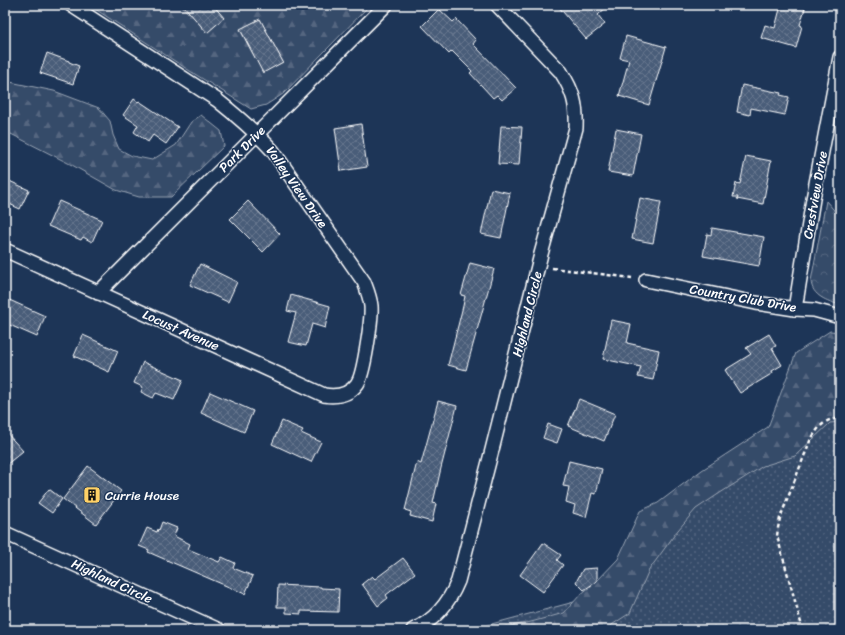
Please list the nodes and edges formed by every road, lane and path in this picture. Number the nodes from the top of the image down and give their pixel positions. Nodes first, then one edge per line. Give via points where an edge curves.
1 (71, 5) edge
2 (386, 5) edge
3 (497, 5) edge
4 (840, 57) edge
5 (257, 134) junction
6 (5, 250) edge
7 (538, 267) junction
8 (646, 280) joint
9 (98, 293) junction
10 (795, 309) junction
11 (840, 317) edge
12 (357, 384) joint
13 (840, 419) edge
14 (5, 533) edge
15 (219, 630) edge
16 (413, 630) edge
17 (803, 630) edge

1 - 5 street, Valley View Drive via 217,100
2 - 5 street, Park Drive
3 - 7 street, Highland Circle via 561,72 576,105 576,128
4 - 10 street, Crestview Drive
5 - 9 street, Park Drive
5 - 12 street, Valley View Drive via 273,151 364,282 368,292 371,318 362,374
6 - 9 street, Locust Avenue
7 - 8 path
7 - 16 street, Highland Circle via 458,581 441,610
8 - 10 street, Country Club Drive
9 - 12 street, Locust Avenue via 324,395 343,395 354,389
10 - 11 street, Country Club Drive via 814,310
13 - 17 path via 822,424 810,441 778,528 777,536
14 - 15 street, Highland Circle

